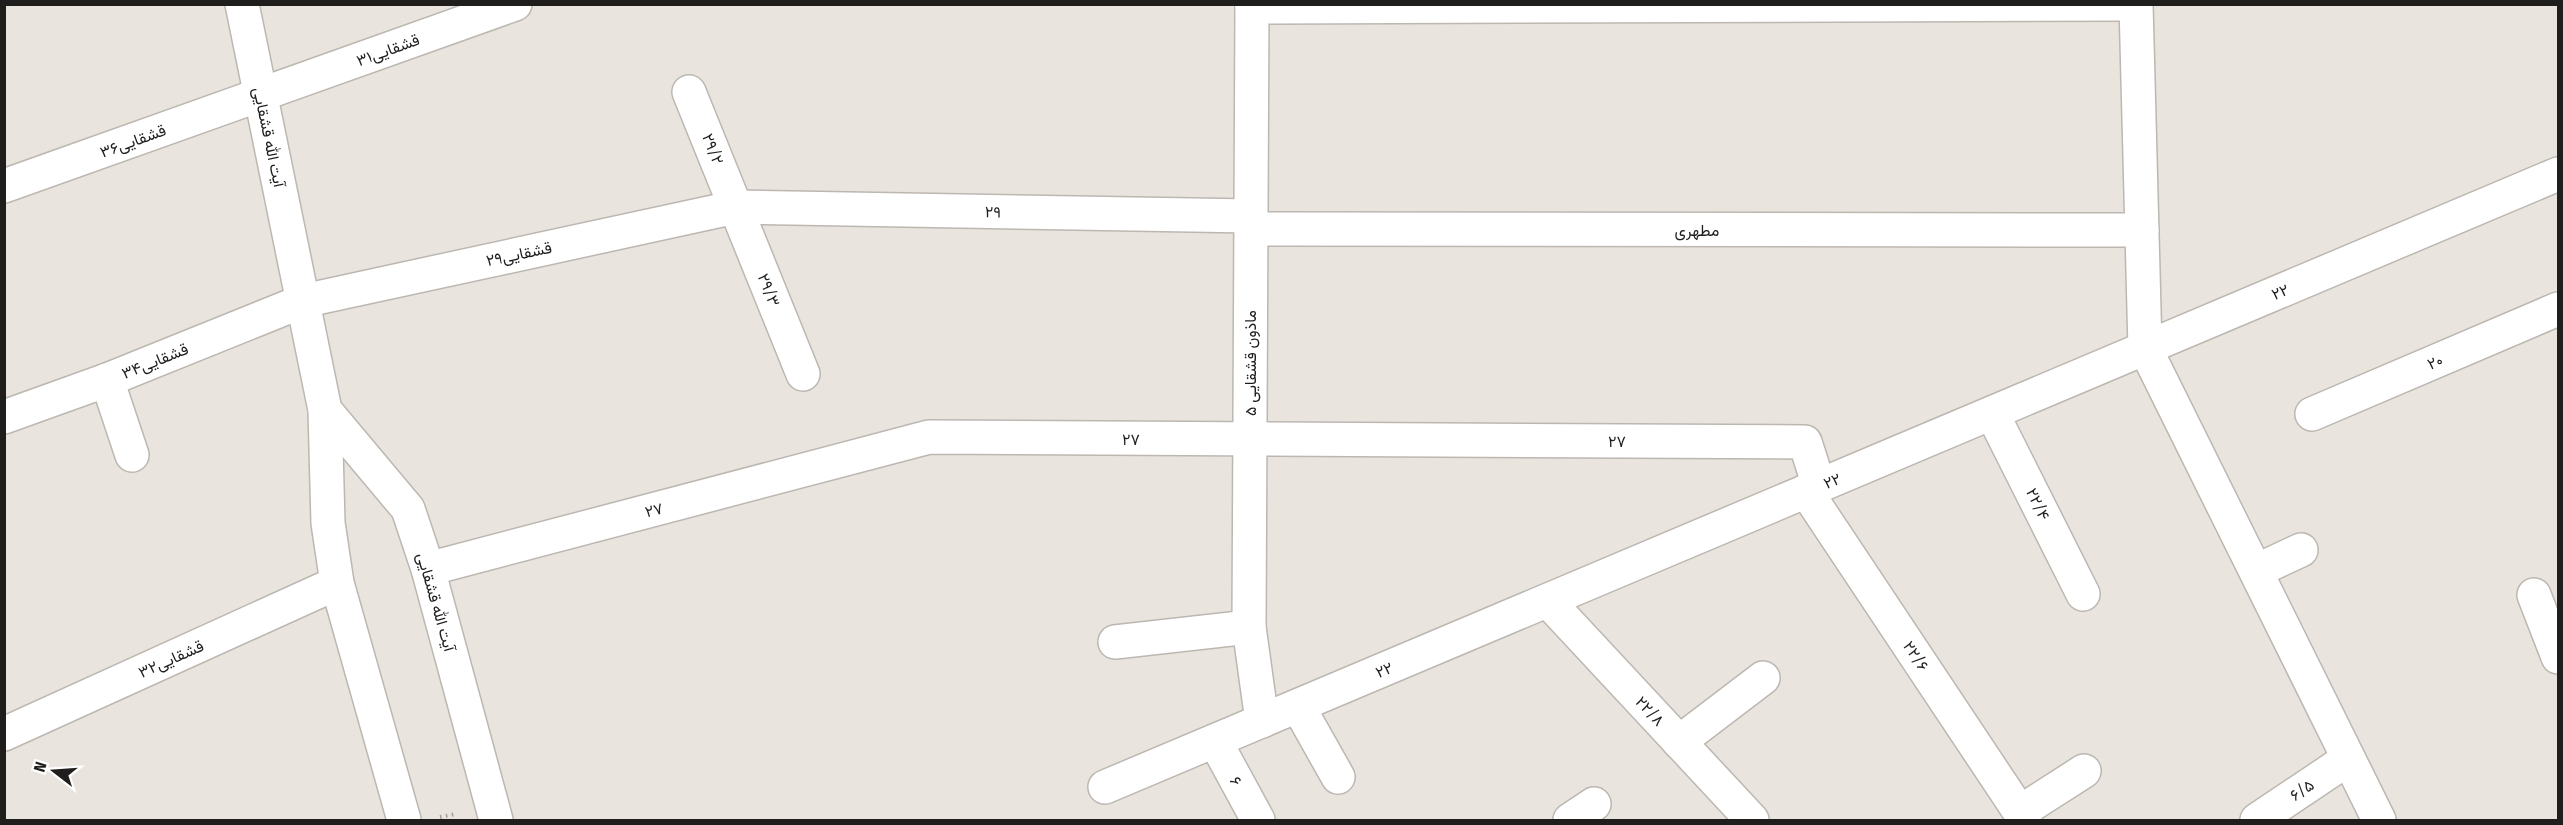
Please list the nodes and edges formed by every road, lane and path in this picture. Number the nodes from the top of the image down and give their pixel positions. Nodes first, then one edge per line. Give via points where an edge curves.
1 (242, 4) edge
2 (515, 4) edge
3 (2129, 4) edge
4 (2136, 4) edge
5 (1252, 6) edge
6 (689, 92) dead end
7 (261, 95) junction
8 (2559, 174) edge
9 (4, 186) edge
10 (736, 207) junction
11 (1251, 223) junction
12 (2142, 230) junction
13 (303, 301) junction
14 (2559, 309) edge
15 (2145, 348) junction
16 (802, 374) dead end
17 (107, 381) junction
18 (325, 410) junction
19 (1992, 413) junction
20 (2312, 414) dead end
21 (4, 417) edge
22 (1250, 440) junction
23 (132, 455) dead end
24 (1813, 489) junction
25 (2301, 550) dead end
26 (428, 570) junction
27 (2256, 571) junction
28 (336, 584) junction
29 (2083, 594) dead end
30 (2534, 595) dead end
31 (1548, 601) junction
32 (1249, 627) junction
33 (1115, 642) dead end
34 (2559, 657) edge
35 (1763, 678) dead end
36 (1298, 706) junction
37 (1262, 721) junction
38 (4, 734) edge
39 (1215, 741) junction
40 (1679, 742) junction
41 (2348, 759) junction
42 (2084, 771) dead end
43 (1338, 777) dead end
44 (1105, 787) dead end
45 (2022, 816) edge
46 (404, 820) edge
47 (496, 820) edge
48 (1258, 820) edge
49 (1752, 820) edge
50 (2257, 820) edge
51 (2379, 820) edge

1 - 7 street, آیت الله قشقایی
2 - 7 street, ۳۱قشقایی
3 - 5 street
4 - 12 street
5 - 11 street, ماذون قشقایی ۵
6 - 10 street, ۲۹/۲
7 - 9 street, قشقایی۳۶
7 - 13 street, آیت الله قشقایی
8 - 15 street, ۲۲
10 - 11 street, ۲۹
10 - 13 street, قشقایی۲۹
10 - 16 street, ۲۹/۳
11 - 12 street, مطهری
11 - 22 street, ماذون قشقایی ۵
12 - 15 street
13 - 17 street, قشقایی۳۴
13 - 18 street, آیت الله قشقایی
14 - 20 street, ۲۰
15 - 19 street, ۲۲
15 - 27 street
17 - 21 street, قشقایی۳۴
17 - 23 street
18 - 26 street, آیت الله قشقایی via 408,509
18 - 28 street, آیت الله قشقایی via 328,523
19 - 24 street, ۲۲
19 - 29 street, ۲۲/۴
22 - 24 street, ۲۷ via 1805,442
22 - 26 street, ۲۷ via 929,437
22 - 32 street, ماذون قشقایی ۵
24 - 31 street, ۲۲
24 - 45 street, ۲۲/۶
25 - 27 street
26 - 47 street, آیت الله قشقایی
27 - 41 street
28 - 38 street, قشقایی۳۲
28 - 46 street, آیت الله قشقایی
30 - 34 street
31 - 36 street, ۲۲
31 - 40 street, ۲۲/۸
32 - 33 street
32 - 37 street, ماذون قشقایی ۵
35 - 40 street
36 - 37 street, ۲۲
36 - 43 street
37 - 39 street, ۲۲
39 - 44 street, ۲۲
39 - 48 street, ۶
40 - 49 street, ۲۲/۸
41 - 50 street, ۶/۵
41 - 51 street
42 - 45 street

